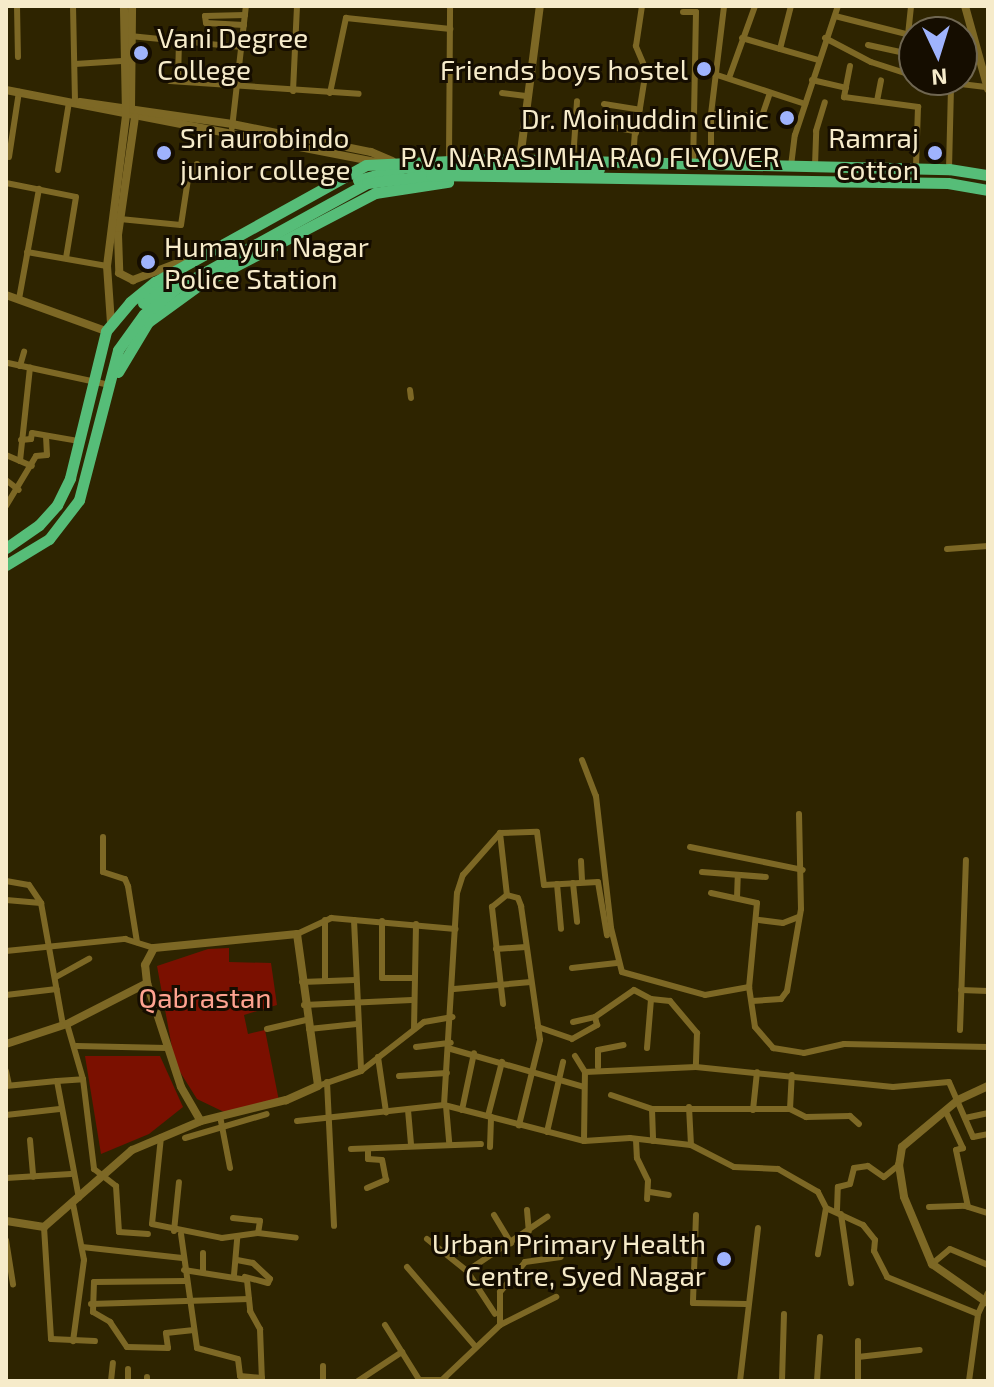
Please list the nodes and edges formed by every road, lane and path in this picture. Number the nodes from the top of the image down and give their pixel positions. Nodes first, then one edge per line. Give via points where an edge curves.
1 (17, 6) edge
2 (73, 6) edge
3 (124, 6) edge
4 (132, 6) edge
5 (246, 6) edge
6 (297, 6) edge
7 (450, 6) edge
8 (540, 6) edge
9 (642, 6) edge
10 (724, 6) edge
11 (755, 6) edge
12 (791, 6) edge
13 (838, 6) edge
14 (683, 12) dead end
15 (245, 15) junction
16 (835, 16) junction
17 (244, 25) junction
18 (450, 29) junction
19 (898, 33) edge
20 (130, 36) junction
21 (742, 38) junction
22 (825, 38) junction
23 (179, 41) junction
24 (868, 45) dead end
25 (241, 47) junction
26 (780, 49) junction
27 (898, 52) edge
28 (978, 55) edge
29 (18, 57) dead end
30 (979, 59) joint
31 (818, 60) junction
32 (122, 61) junction
33 (75, 64) junction
34 (850, 66) dead end
35 (898, 71) edge
36 (714, 74) junction
37 (729, 78) junction
38 (812, 80) junction
39 (881, 80) dead end
40 (238, 86) junction
41 (846, 88) junction
42 (987, 88) edge
43 (6, 90) edge
44 (293, 91) junction
45 (19, 92) junction
46 (330, 93) junction
47 (502, 93) dead end
48 (770, 93) junction
49 (359, 94) dead end
50 (528, 96) junction
51 (951, 96) edge
52 (577, 101) dead end
53 (877, 101) junction
54 (72, 102) junction
55 (825, 102) dead end
56 (604, 104) dead end
57 (805, 104) junction
58 (640, 110) junction
59 (129, 111) junction
60 (711, 114) junction
61 (606, 126) dead end
62 (232, 128) junction
63 (636, 133) junction
64 (9, 157) dead end
65 (449, 159) junction
66 (520, 159) junction
67 (573, 160) junction
68 (392, 161) junction
69 (378, 163) junction
70 (632, 163) junction
71 (197, 164) dead end
72 (656, 164) junction
73 (693, 166) junction
74 (711, 166) junction
75 (791, 166) junction
76 (815, 166) junction
77 (878, 167) junction
78 (916, 168) junction
79 (949, 169) junction
80 (58, 170) dead end
81 (988, 175) edge
82 (988, 182) edge
83 (6, 183) edge
84 (655, 183) junction
85 (877, 186) junction
86 (39, 189) junction
87 (988, 192) edge
88 (120, 219) junction
89 (27, 252) junction
90 (66, 258) junction
91 (198, 258) junction
92 (107, 266) junction
93 (6, 295) edge
94 (19, 299) junction
95 (108, 327) junction
96 (24, 352) dead end
97 (8, 363) edge
98 (20, 366) junction
99 (30, 368) junction
100 (90, 386) junction
101 (113, 392) junction
102 (46, 436) junction
103 (21, 440) junction
104 (79, 441) junction
105 (6, 455) edge
106 (20, 461) junction
107 (32, 466) junction
108 (6, 480) edge
109 (19, 490) junction
110 (6, 506) edge
111 (36, 544) junction
112 (988, 546) edge
113 (6, 548) edge
114 (947, 549) dead end
115 (6, 556) edge
116 (6, 567) edge
117 (582, 760) dead end
118 (799, 814) dead end
119 (500, 833) junction
120 (103, 837) dead end
121 (690, 847) dead end
122 (966, 860) dead end
123 (581, 861) dead end
124 (803, 870) junction
125 (702, 872) dead end
126 (738, 875) junction
127 (766, 877) dead end
128 (6, 881) edge
129 (582, 881) junction
130 (573, 883) junction
131 (557, 884) junction
132 (711, 893) dead end
133 (507, 895) junction
134 (737, 898) junction
135 (6, 900) edge
136 (41, 903) junction
137 (799, 917) junction
138 (325, 920) junction
139 (354, 920) junction
140 (759, 920) junction
141 (382, 921) junction
142 (577, 922) dead end
143 (416, 924) junction
144 (456, 929) junction
145 (561, 929) dead end
146 (297, 934) junction
147 (607, 935) dead end
148 (137, 942) junction
149 (51, 946) junction
150 (526, 947) junction
151 (154, 948) junction
152 (496, 949) junction
153 (6, 951) edge
154 (89, 959) dead end
155 (617, 963) junction
156 (572, 968) dead end
157 (56, 977) junction
158 (413, 978) junction
159 (355, 980) junction
160 (325, 981) junction
161 (302, 982) junction
162 (531, 982) junction
163 (147, 983) junction
164 (500, 987) junction
165 (749, 987) junction
166 (57, 989) junction
167 (454, 989) junction
168 (961, 990) junction
169 (988, 991) edge
170 (6, 995) edge
171 (650, 998) junction
172 (412, 1000) junction
173 (355, 1001) junction
174 (752, 1001) junction
175 (503, 1004) dead end
176 (304, 1005) junction
177 (453, 1017) junction
178 (595, 1017) junction
179 (573, 1022) dead end
180 (357, 1024) junction
181 (65, 1025) junction
182 (306, 1025) junction
183 (267, 1029) dead end
184 (414, 1029) junction
185 (538, 1030) junction
186 (960, 1030) dead end
187 (6, 1044) edge
188 (624, 1045) dead end
189 (76, 1046) junction
190 (451, 1046) junction
191 (416, 1047) dead end
192 (988, 1047) edge
193 (167, 1048) junction
194 (647, 1048) dead end
195 (474, 1053) junction
196 (575, 1056) dead end
197 (378, 1057) junction
198 (502, 1062) junction
199 (563, 1062) dead end
200 (598, 1067) junction
201 (696, 1067) junction
202 (6, 1071) edge
203 (361, 1071) junction
204 (585, 1072) junction
205 (757, 1072) junction
206 (447, 1073) junction
207 (532, 1073) junction
208 (792, 1075) junction
209 (399, 1076) dead end
210 (83, 1079) junction
211 (57, 1081) junction
212 (559, 1081) junction
213 (327, 1082) junction
214 (8, 1086) edge
215 (318, 1086) junction
216 (988, 1086) edge
217 (584, 1087) junction
218 (611, 1095) dead end
219 (958, 1100) junction
220 (445, 1105) junction
221 (689, 1107) junction
222 (60, 1109) junction
223 (652, 1109) junction
224 (790, 1109) junction
225 (408, 1110) junction
226 (462, 1110) junction
227 (753, 1110) junction
228 (386, 1112) junction
229 (946, 1112) junction
230 (988, 1113) edge
231 (267, 1114) dead end
232 (6, 1115) edge
233 (220, 1116) junction
234 (490, 1116) junction
235 (965, 1118) junction
236 (329, 1119) junction
237 (201, 1121) junction
238 (297, 1121) dead end
239 (859, 1124) dead end
240 (519, 1125) junction
241 (221, 1128) junction
242 (547, 1132) junction
243 (988, 1134) edge
244 (162, 1136) junction
245 (185, 1138) dead end
246 (30, 1140) dead end
247 (636, 1140) junction
248 (584, 1141) junction
249 (653, 1141) junction
250 (449, 1143) junction
251 (481, 1144) dead end
252 (411, 1145) junction
253 (691, 1145) junction
254 (490, 1147) dead end
255 (351, 1149) dead end
256 (368, 1149) junction
257 (899, 1165) junction
258 (230, 1168) dead end
259 (71, 1174) junction
260 (33, 1177) junction
261 (6, 1178) edge
262 (100, 1178) junction
263 (179, 1182) dead end
264 (367, 1188) dead end
265 (669, 1195) dead end
266 (76, 1201) junction
267 (929, 1207) dead end
268 (968, 1207) junction
269 (826, 1208) junction
270 (527, 1210) dead end
271 (839, 1212) junction
272 (988, 1213) edge
273 (494, 1215) dead end
274 (696, 1215) dead end
275 (547, 1217) dead end
276 (233, 1218) dead end
277 (6, 1221) edge
278 (334, 1226) dead end
279 (44, 1227) junction
280 (758, 1228) dead end
281 (6, 1229) edge
282 (529, 1231) junction
283 (178, 1232) junction
284 (258, 1233) junction
285 (148, 1234) dead end
286 (237, 1238) junction
287 (296, 1238) dead end
288 (427, 1239) dead end
289 (6, 1240) edge
290 (511, 1243) junction
291 (82, 1247) junction
292 (203, 1253) dead end
293 (818, 1254) dead end
294 (561, 1257) dead end
295 (182, 1258) junction
296 (237, 1260) junction
297 (932, 1264) junction
298 (988, 1265) edge
299 (407, 1267) dead end
300 (184, 1270) junction
301 (203, 1271) junction
302 (467, 1271) junction
303 (234, 1275) junction
304 (243, 1277) junction
305 (83, 1281) junction
306 (186, 1281) junction
307 (94, 1282) junction
308 (851, 1283) dead end
309 (13, 1284) dead end
310 (189, 1297) junction
311 (556, 1297) dead end
312 (986, 1298) edge
313 (249, 1299) junction
314 (91, 1304) junction
315 (746, 1304) junction
316 (784, 1314) dead end
317 (978, 1314) junction
318 (497, 1317) junction
319 (385, 1325) dead end
320 (500, 1325) junction
321 (194, 1330) junction
322 (820, 1337) dead end
323 (73, 1341) junction
324 (95, 1341) dead end
325 (858, 1341) dead end
326 (475, 1346) junction
327 (920, 1350) dead end
328 (402, 1352) junction
329 (858, 1357) junction
330 (113, 1363) dead end
331 (128, 1369) dead end
332 (324, 1369) dead end
333 (262, 1380) edge
334 (111, 1381) edge
335 (128, 1381) edge
336 (324, 1381) edge
337 (358, 1381) edge
338 (420, 1381) edge
339 (443, 1381) edge
340 (740, 1381) edge
341 (782, 1381) edge
342 (817, 1381) edge
343 (858, 1381) edge
344 (969, 1381) edge

1 - 29 street
2 - 33 street
3 - 32 street
4 - 20 street
5 - 15 street
6 - 44 street
7 - 18 street
8 - 50 street
9 - 58 street via 636,46 646,70
10 - 36 street
11 - 21 street
12 - 26 street
13 - 16 street
14 - 73 street via 696,12
15 - 17 street
15 - 17 street via 205,16 206,23
16 - 19 street
16 - 22 street
17 - 25 street
18 - 46 street via 346,18
18 - 65 street
20 - 23 street
20 - 59 street
21 - 26 street
21 - 37 street
22 - 31 street
22 - 35 street
23 - 25 street
23 - 40 street via 174,81
24 - 27 street
25 - 40 street
26 - 31 street
28 - 30 street
30 - 42 street
31 - 38 street
32 - 33 street
32 - 59 street
33 - 54 street
34 - 41 street
36 - 37 street
36 - 60 street
37 - 48 street
38 - 41 street
38 - 57 street
39 - 53 street
40 - 44 street
40 - 62 street
41 - 53 street via 844,97
43 - 45 street
44 - 46 street
45 - 54 street
45 - 64 street
46 - 49 street
47 - 50 street
48 - 57 street
48 - 60 street via 762,116
50 - 66 street
51 - 79 street
52 - 67 street
53 - 78 street via 918,107
54 - 59 street
54 - 80 street
55 - 76 street via 816,131
56 - 58 street
57 - 75 street
58 - 63 street
59 - 62 street
59 - 88 street
59 - 92 street
60 - 74 street
61 - 63 street
62 - 68 street via 371,152
62 - 69 street
63 - 70 street
65 - 66 highway
65 - 68 highway
66 - 67 highway
67 - 70 highway
68 - 69 highway
69 - 91 highway via 343,176
70 - 72 highway
71 - 88 street via 196,178 188,179 181,225
72 - 73 highway
72 - 84 highway
73 - 74 highway
74 - 75 highway
75 - 76 highway
76 - 77 highway
77 - 78 highway
77 - 85 highway
78 - 79 highway
79 - 81 highway
82 - 111 highway, P.V. NARASIMHA RAO FLYOVER via 947,175 445,166 373,173 174,281 138,309 106,363 78,484
83 - 86 street
84 - 85 highway
84 - 101 highway via 439,182 375,193 169,304 138,334
85 - 87 highway
86 - 89 street
86 - 90 street via 76,197
87 - 111 highway, P.V. NARASIMHA RAO FLYOVER via 948,183 431,175 367,183 178,287 133,325 113,365 85,487 71,514
88 - 91 street via 117,265 125,279
89 - 90 street
89 - 94 street
90 - 92 street
91 - 95 highway via 155,282
92 - 95 street
93 - 94 street
94 - 95 street
95 - 100 highway
96 - 98 street
97 - 98 street
98 - 99 street
99 - 100 street
99 - 103 street
100 - 101 highway
100 - 104 highway
101 - 116 highway via 91,484 74,518 44,551
102 - 103 street via 32,433 31,439
102 - 104 street
102 - 107 street via 47,455 36,456
103 - 106 street
104 - 113 highway via 57,505
105 - 106 street
106 - 107 street
107 - 109 street
108 - 109 street
109 - 110 street
111 - 115 highway, P.V. NARASIMHA RAO FLYOVER
111 - 116 highway, P.V. NARASIMHA RAO FLYOVER
112 - 114 street
117 - 155 street via 597,803
118 - 124 street
119 - 131 street via 537,832 540,878 544,885
119 - 133 street
119 - 144 street via 463,875
120 - 148 street via 103,872 125,879
121 - 124 street
122 - 168 street
123 - 129 street
124 - 137 street
125 - 126 street
126 - 127 street
126 - 134 street
128 - 136 street via 29,885
129 - 130 street
129 - 147 street via 599,884
130 - 131 street
130 - 142 street
131 - 145 street
132 - 134 street
133 - 150 street via 518,898 521,906
133 - 152 street via 492,907
134 - 140 street via 757,903
135 - 136 street
136 - 149 street
137 - 140 street via 783,923
137 - 174 street via 785,996
138 - 139 street
138 - 146 street
138 - 160 street
139 - 141 street
139 - 159 street
140 - 165 street
141 - 143 street
141 - 158 street via 382,978
143 - 144 street
143 - 158 street
144 - 167 street
146 - 151 street
146 - 161 street
148 - 149 street
148 - 151 street
149 - 153 street
149 - 157 street
150 - 152 street
150 - 162 street
151 - 163 street via 145,965
152 - 164 street
154 - 157 street
155 - 156 street
155 - 165 street via 626,975 705,995
157 - 166 street
158 - 172 street
159 - 160 street
159 - 173 street
160 - 161 street
161 - 176 street
162 - 164 street
162 - 185 street
163 - 181 street
163 - 193 street
164 - 167 street
164 - 175 street
165 - 174 street
166 - 170 street
166 - 181 street
167 - 177 street
168 - 169 street
168 - 186 street
171 - 178 street via 639,991
171 - 194 street
171 - 201 street via 677,1005 697,1033
172 - 173 street
172 - 184 street
173 - 176 street
173 - 180 street
174 - 192 street via 755,1027 763,1040 785,1052 844,1044
176 - 182 street
177 - 184 street
177 - 190 street
178 - 179 street
178 - 185 street via 597,1025 572,1039
180 - 182 street
180 - 203 street
181 - 187 street
181 - 189 street
182 - 183 street
182 - 215 street
184 - 197 street
185 - 207 street
188 - 200 street via 598,1050
189 - 193 street
189 - 210 street
190 - 191 street
190 - 195 street
190 - 206 street
193 - 237 street
195 - 198 street
195 - 226 street
196 - 204 street
197 - 203 street
197 - 228 street
198 - 207 street
198 - 234 street
199 - 212 street
200 - 201 street
200 - 204 street
201 - 205 street
202 - 214 street
203 - 213 street
204 - 217 street
205 - 208 street
205 - 227 street
206 - 209 street
206 - 220 street
207 - 212 street
207 - 240 street
208 - 219 street via 893,1087 949,1082
208 - 224 street
210 - 211 street
210 - 262 street
211 - 214 street
211 - 222 street
212 - 217 street
212 - 242 street
213 - 215 street
213 - 236 street
215 - 233 street via 286,1100
216 - 219 street
217 - 248 street
218 - 223 street
219 - 229 street
219 - 235 street
220 - 225 street
220 - 226 street
220 - 250 street
221 - 223 street
221 - 227 street
221 - 253 street
222 - 232 street
222 - 259 street
223 - 249 street
224 - 227 street
224 - 239 street via 806,1117 850,1116
225 - 228 street
225 - 252 street
226 - 234 street
228 - 236 street
229 - 257 street via 902,1147
229 - 268 street via 963,1148 956,1150
230 - 235 street
231 - 241 street
233 - 237 street
233 - 241 street
234 - 240 street
234 - 254 street
235 - 243 street via 973,1137
236 - 238 street
236 - 278 street
237 - 244 street
240 - 242 street
241 - 245 street
241 - 258 street
242 - 248 street
244 - 262 street via 132,1150
244 - 283 street via 152,1224
246 - 260 street
247 - 248 street
247 - 249 street
247 - 265 street via 649,1196
249 - 253 street
250 - 251 street
250 - 252 street
252 - 256 street
253 - 269 street via 734,1167 778,1169 818,1192
255 - 256 street
256 - 264 street via 368,1159 382,1160 386,1180
257 - 271 street via 884,1177 868,1166 854,1168 850,1184 838,1187
257 - 297 street via 904,1197
259 - 260 street
259 - 266 street
260 - 261 street
262 - 266 street
262 - 285 street via 116,1186 119,1232
263 - 283 street
266 - 279 street
266 - 291 street
267 - 268 street
268 - 272 street
269 - 271 street
269 - 293 street
270 - 282 street
271 - 308 street
271 - 317 street via 875,1240 874,1251 887,1277
273 - 290 street
274 - 315 street via 693,1303
275 - 282 street
276 - 284 street via 260,1221
277 - 279 street
277 - 281 street
279 - 323 street via 51,1339
280 - 315 street
282 - 290 street
283 - 286 street
283 - 295 street
284 - 286 street
284 - 287 street
286 - 296 street
288 - 302 street
289 - 309 street
290 - 302 street
291 - 295 street
291 - 305 street
292 - 301 street
294 - 318 street via 525,1262 500,1292
295 - 300 street
296 - 303 street
296 - 304 street via 253,1263 270,1279 268,1283
297 - 298 street via 950,1249
297 - 312 street
299 - 326 street
300 - 301 street
300 - 306 street
301 - 303 street
302 - 318 street
303 - 304 street
304 - 313 street
305 - 307 street
305 - 323 street
306 - 307 street
306 - 310 street
307 - 314 street
310 - 313 street
310 - 314 street
310 - 321 street
311 - 320 street
312 - 317 street
313 - 333 street via 260,1329
314 - 321 street via 127,1347 168,1348 166,1333
315 - 340 street
316 - 341 street
317 - 344 street
318 - 320 street
319 - 328 street
320 - 326 street
321 - 333 street via 199,1351 238,1359 240,1376
322 - 342 street
323 - 324 street
325 - 329 street
326 - 339 street
327 - 329 street
328 - 337 street
328 - 338 street
329 - 343 street
330 - 334 street
331 - 335 street
332 - 336 street
338 - 339 street

